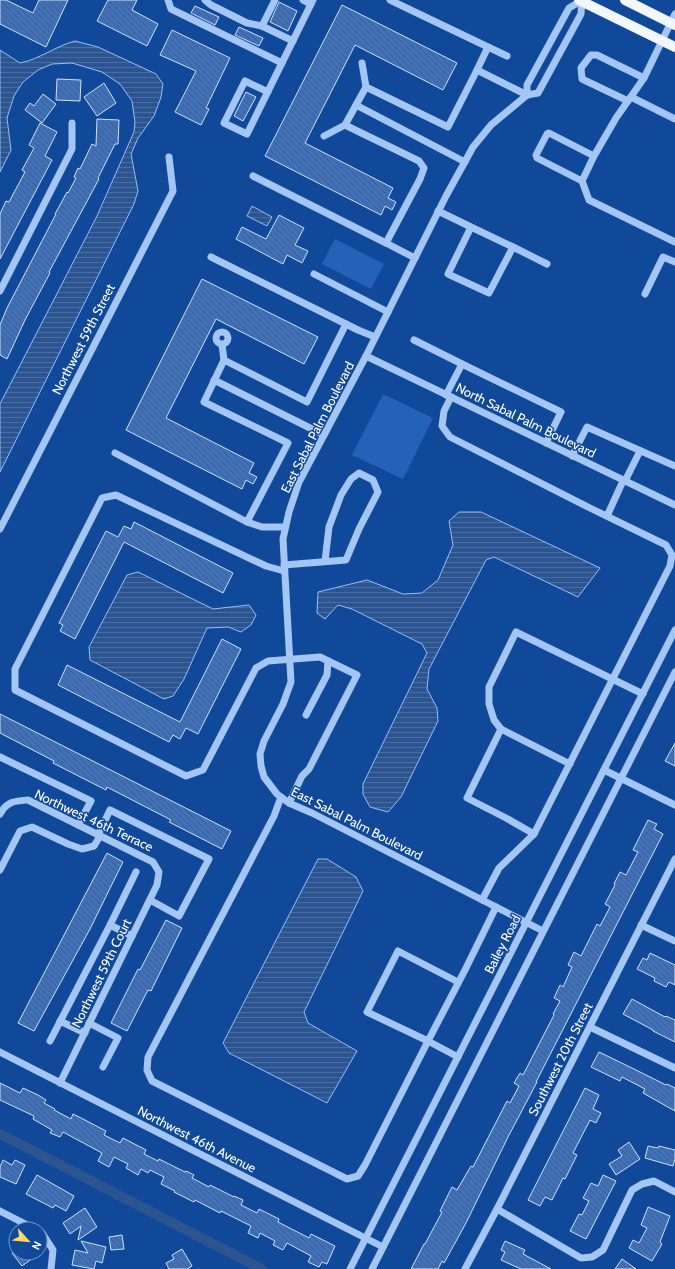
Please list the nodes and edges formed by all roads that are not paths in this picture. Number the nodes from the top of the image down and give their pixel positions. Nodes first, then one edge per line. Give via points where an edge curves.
1 (168, 0) edge
2 (205, 0) edge
3 (275, 0) edge
4 (303, 0) edge
5 (390, 0) edge
6 (581, 0) edge
7 (625, 0) edge
8 (312, 2) edge
9 (674, 21) edge
10 (262, 26) junction
11 (293, 41) junction
12 (662, 41) junction
13 (488, 47) junction
14 (675, 47) edge
15 (507, 56) dead end
16 (282, 62) junction
17 (362, 63) dead end
18 (477, 70) junction
19 (644, 78) junction
20 (366, 87) junction
21 (268, 92) junction
22 (527, 95) junction
23 (629, 99) junction
24 (356, 105) junction
25 (675, 119) edge
26 (72, 122) dead end
27 (345, 125) junction
28 (324, 136) dead end
29 (594, 156) junction
30 (169, 157) dead end
31 (465, 162) junction
32 (253, 176) dead end
33 (582, 181) junction
34 (438, 211) junction
35 (471, 227) junction
36 (675, 242) edge
37 (386, 243) junction
38 (513, 247) junction
39 (211, 257) dead end
40 (415, 258) junction
41 (675, 262) edge
42 (546, 264) dead end
43 (314, 274) dead end
44 (0, 291) edge
45 (644, 294) dead end
46 (388, 312) junction
47 (346, 324) junction
48 (375, 337) junction
49 (414, 340) dead end
50 (222, 345) dead end
51 (366, 356) junction
52 (224, 360) junction
53 (462, 364) junction
54 (214, 380) junction
55 (449, 396) junction
56 (324, 435) junction
57 (546, 443) junction
58 (640, 451) junction
59 (115, 453) dead end
60 (572, 456) junction
61 (675, 466) edge
62 (624, 481) junction
63 (675, 505) edge
64 (607, 516) junction
65 (247, 522) junction
66 (285, 527) junction
67 (0, 529) edge
68 (325, 562) junction
69 (284, 568) junction
70 (675, 630) edge
71 (290, 660) junction
72 (328, 661) junction
73 (675, 672) edge
74 (613, 680) junction
75 (643, 694) junction
76 (306, 715) dead end
77 (501, 729) junction
78 (0, 757) edge
79 (570, 764) junction
80 (604, 770) junction
81 (621, 778) junction
82 (281, 796) junction
83 (289, 803) junction
84 (675, 805) edge
85 (0, 814) edge
86 (78, 825) junction
87 (534, 834) junction
88 (99, 835) junction
89 (675, 859) edge
90 (0, 870) edge
91 (136, 872) dead end
92 (159, 872) joint
93 (150, 900) junction
94 (482, 900) junction
95 (496, 907) junction
96 (526, 923) junction
97 (110, 925) junction
98 (641, 925) junction
99 (543, 931) junction
100 (132, 936) junction
101 (675, 941) edge
102 (458, 982) junction
103 (60, 1021) junction
104 (89, 1024) junction
105 (590, 1027) junction
106 (85, 1033) junction
107 (50, 1041) dead end
108 (428, 1042) junction
109 (0, 1052) edge
110 (458, 1057) junction
111 (103, 1068) dead end
112 (675, 1068) edge
113 (60, 1083) junction
114 (675, 1192) edge
115 (497, 1210) junction
116 (0, 1211) edge
117 (19, 1221) edge
118 (366, 1239) junction
119 (48, 1242) edge
120 (383, 1247) junction
121 (51, 1269) edge
122 (350, 1269) edge
123 (372, 1269) edge
124 (465, 1269) edge

1 - 16 street via 171,8
2 - 10 street via 246,23
3 - 10 street
4 - 8 street
5 - 13 street
6 - 12 main road
6 - 22 street via 569,8 527,85
6 - 22 street, East Sabal Palm Boulevard via 581,14 538,93
7 - 9 main road
8 - 11 street
9 - 12 street
10 - 11 street
11 - 16 street
12 - 14 main road
12 - 19 street
13 - 15 street
13 - 18 street
16 - 21 street
17 - 20 street
18 - 20 street via 448,127
18 - 22 street
19 - 23 street
19 - 23 street via 598,55 591,55 581,68 582,79
20 - 24 street
21 - 21 street via 247,134 224,123 245,81
22 - 31 street, East Sabal Palm Boulevard via 491,125 473,147
23 - 25 street
23 - 29 street
24 - 27 street
24 - 31 street
26 - 44 street via 72,149
27 - 28 street
27 - 37 street via 418,161 424,168
29 - 33 street
29 - 33 street via 549,133 536,155 537,158
30 - 67 street, Northwest 59th Street via 173,191
31 - 34 street, East Sabal Palm Boulevard
32 - 37 street
33 - 36 street via 589,200
34 - 35 street
34 - 40 street, East Sabal Palm Boulevard
35 - 38 street
35 - 38 street via 448,274 489,293
37 - 40 street
38 - 42 street
39 - 47 street
40 - 46 street, East Sabal Palm Boulevard
41 - 45 street via 663,257
43 - 46 street
46 - 48 street, East Sabal Palm Boulevard
47 - 48 street
47 - 52 street via 307,402
48 - 51 street, East Sabal Palm Boulevard
49 - 53 street
50 - 52 street
51 - 55 street, North Sabal Palm Boulevard
51 - 56 street, East Sabal Palm Boulevard
52 - 54 street
53 - 55 street
53 - 57 street via 561,412
54 - 56 street
54 - 65 street via 204,402 288,443
55 - 57 street, North Sabal Palm Boulevard
55 - 64 street via 442,426 450,437
56 - 66 street, East Sabal Palm Boulevard via 299,482
57 - 60 street, North Sabal Palm Boulevard
58 - 60 street via 587,427
58 - 61 street
58 - 62 street
59 - 65 street
60 - 62 street, North Sabal Palm Boulevard
62 - 63 street, North Sabal Palm Boulevard
62 - 64 street
64 - 74 street via 666,545 672,555 670,566
65 - 66 street via 262,526
66 - 69 street, East Sabal Palm Boulevard
68 - 68 street via 346,560 378,492 373,480 359,473 350,479 341,495 329,527
68 - 69 street
69 - 71 street, East Sabal Palm Boulevard
69 - 71 street via 266,566 116,495 102,498 15,669 15,690 186,776 203,770 256,668 268,661
70 - 75 street, Bailey Road
71 - 72 street via 320,657
71 - 82 street, East Sabal Palm Boulevard via 291,682 260,754 264,777
72 - 76 street via 327,675
72 - 83 street via 357,675
73 - 81 street
74 - 75 street
74 - 77 street via 516,632 489,687 489,704 494,720
74 - 79 street
75 - 80 street, Bailey Road
77 - 79 street
77 - 87 street via 467,798
78 - 86 street via 91,801
79 - 87 street
80 - 81 street
80 - 96 street, Bailey Road
81 - 84 street
81 - 99 street
82 - 83 street, East Sabal Palm Boulevard
82 - 108 street via 274,816 148,1057 147,1070 152,1081 347,1179 358,1176
83 - 94 street, East Sabal Palm Boulevard
85 - 86 street, Northwest 46th Terrace via 12,801 28,800
86 - 88 street, Northwest 46th Terrace
87 - 94 street via 498,868
88 - 90 street via 94,846 82,849 32,827 20,831
88 - 92 street, Northwest 46th Terrace via 153,862
88 - 93 street via 110,810 208,859 179,916
89 - 98 street, Southwest 20th Street
91 - 97 street
92 - 93 street, Northwest 59th Court via 157,885
93 - 100 street, Northwest 59th Court
94 - 95 street, East Sabal Palm Boulevard
95 - 96 street, East Sabal Palm Boulevard
95 - 102 street
96 - 99 street, East Sabal Palm Boulevard
96 - 110 street, Bailey Road
97 - 100 street
97 - 103 street
98 - 101 street
98 - 105 street, Southwest 20th Street
99 - 120 street
100 - 104 street, Northwest 59th Court
102 - 108 street
102 - 108 street via 398,951 370,1005 367,1012
103 - 106 street
103 - 107 street
104 - 106 street, Northwest 59th Court
104 - 111 street via 118,1038
105 - 112 street
105 - 115 street, Southwest 20th Street
106 - 113 street, Northwest 59th Court
108 - 110 street
109 - 113 street, Northwest 46th Avenue
110 - 118 street, Bailey Road
113 - 118 street, Northwest 46th Avenue
114 - 115 street via 654,1181 632,1190 602,1250 592,1257 581,1258
115 - 124 street, Southwest 20th Street
116 - 117 street
118 - 120 street, Northwest 46th Avenue
118 - 122 street, Bailey Road
119 - 121 street via 53,1250
120 - 123 street

